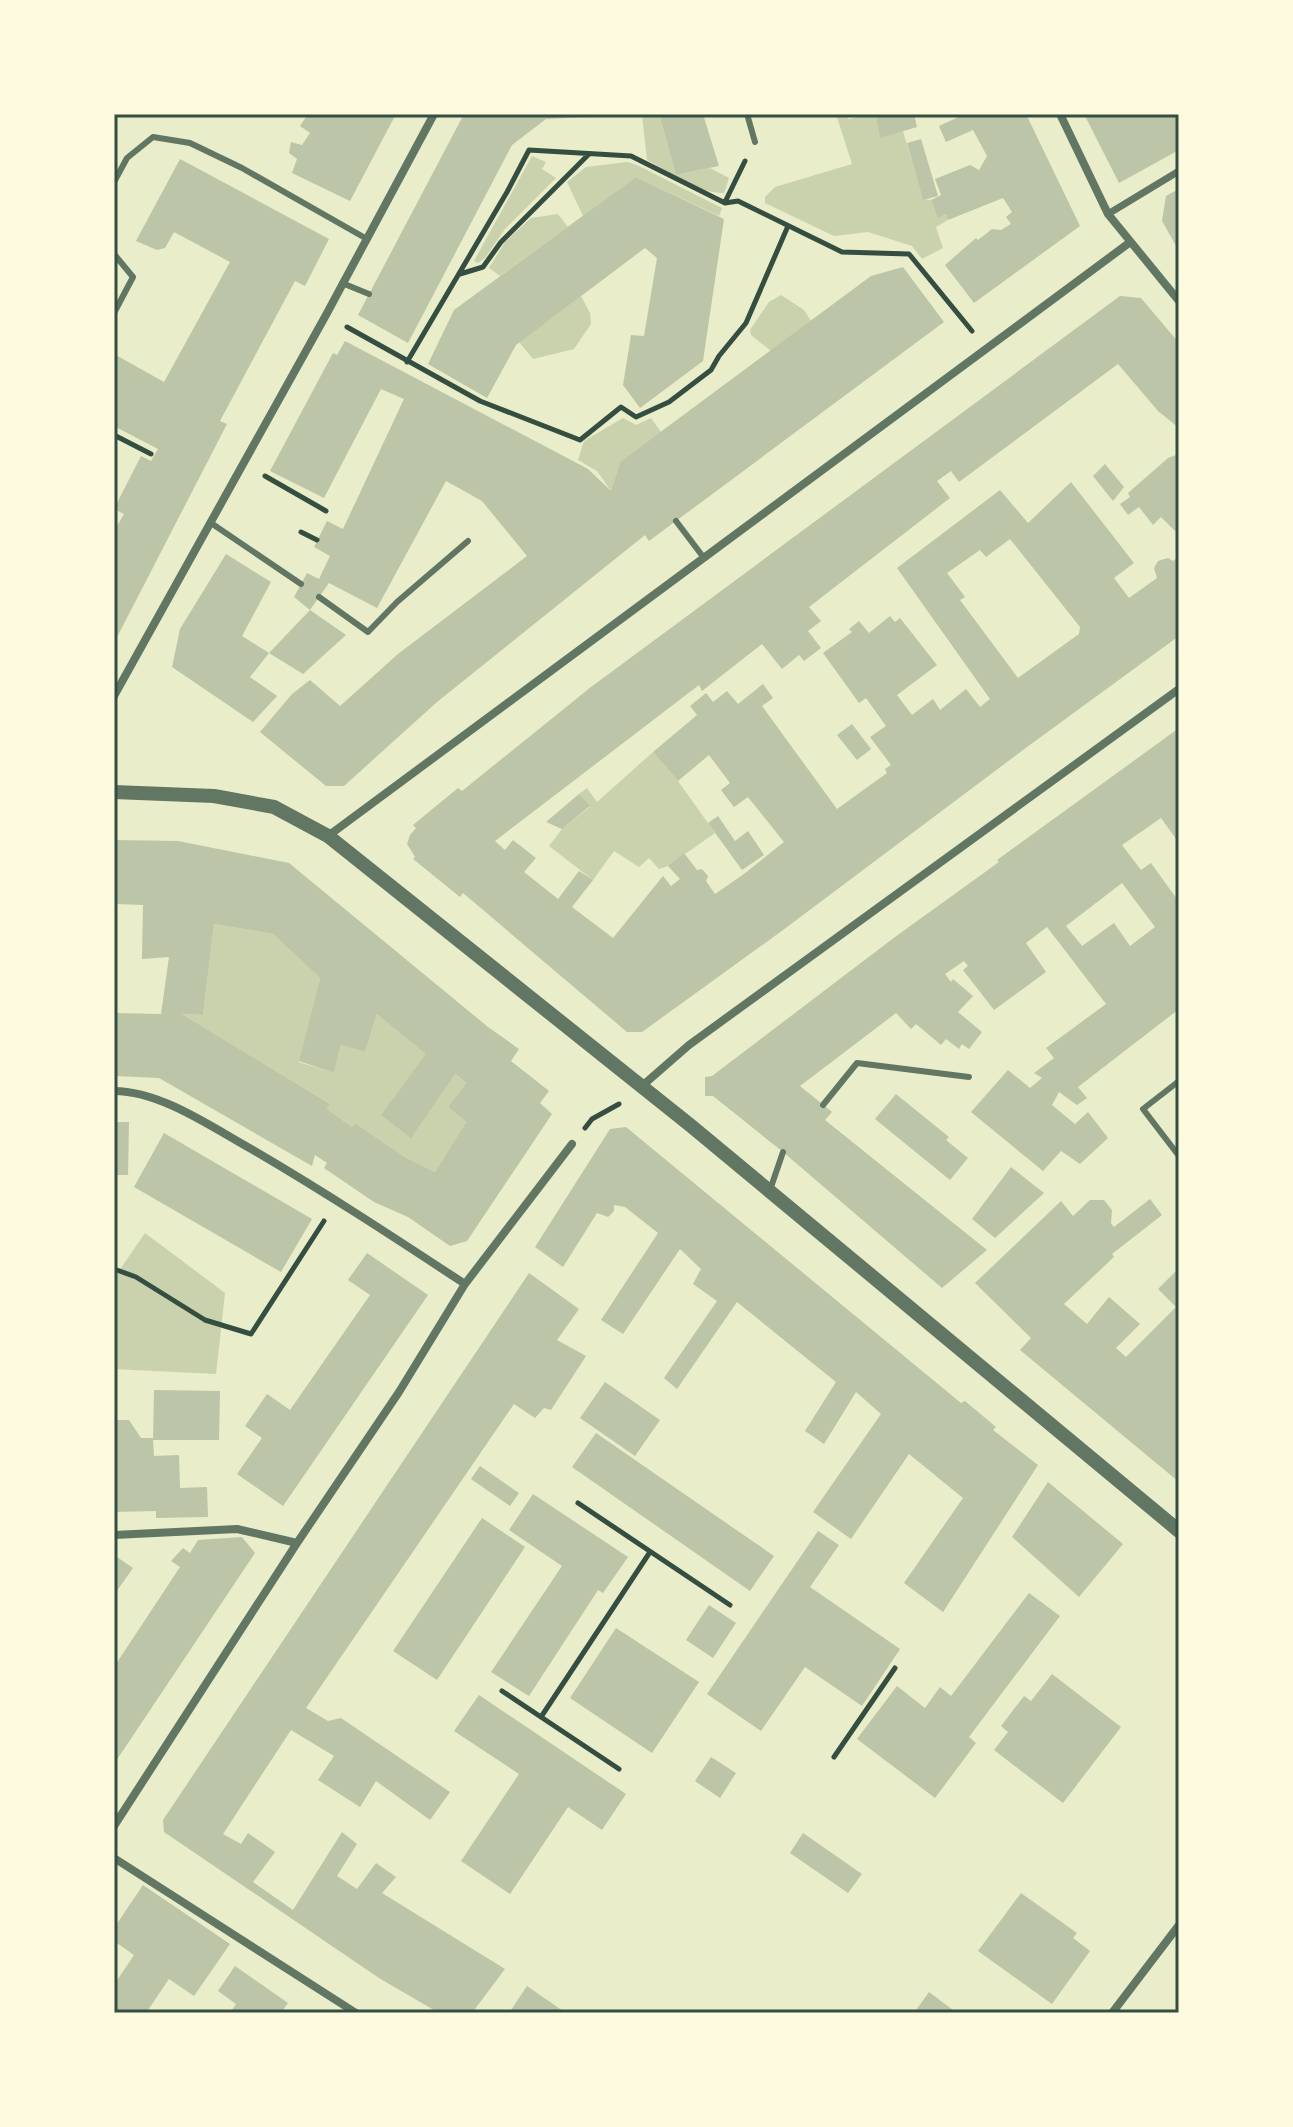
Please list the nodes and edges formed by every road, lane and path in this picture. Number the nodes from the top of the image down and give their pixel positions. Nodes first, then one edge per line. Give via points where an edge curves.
1 (434, 114) edge
2 (747, 114) edge
3 (1060, 114) edge
4 (755, 142) joint
5 (589, 155) junction
6 (1179, 171) edge
7 (114, 182) edge
8 (725, 203) junction
9 (1108, 214) junction
10 (788, 226) junction
11 (367, 239) junction
12 (1129, 243) junction
13 (114, 254) edge
14 (460, 274) junction
15 (342, 283) junction
16 (369, 294) dead end
17 (1179, 301) edge
18 (114, 313) edge
19 (326, 315) junction
20 (986, 349) junction
21 (407, 362) junction
22 (114, 435) edge
23 (151, 454) dead end
24 (243, 464) junction
25 (326, 511) dead end
26 (676, 521) dead end
27 (211, 523) junction
28 (301, 532) dead end
29 (317, 540) dead end
30 (468, 541) dead end
31 (704, 558) junction
32 (301, 584) dead end
33 (319, 597) dead end
34 (1179, 689) edge
35 (114, 696) edge
36 (114, 792) edge
37 (328, 836) junction
38 (969, 1077) dead end
39 (1179, 1081) edge
40 (642, 1086) junction
41 (114, 1091) edge
42 (823, 1105) dead end
43 (572, 1144) joint
44 (783, 1152) dead end
45 (1179, 1156) edge
46 (770, 1191) junction
47 (314, 1239) dead end
48 (114, 1269) edge
49 (465, 1284) junction
50 (578, 1503) dead end
51 (1179, 1531) edge
52 (114, 1535) edge
53 (297, 1543) junction
54 (650, 1552) junction
55 (730, 1605) dead end
56 (895, 1668) dead end
57 (502, 1691) dead end
58 (541, 1717) junction
59 (834, 1757) dead end
60 (619, 1769) dead end
61 (114, 1826) edge
62 (114, 1858) edge
63 (1179, 1925) edge
64 (356, 2013) edge
65 (1112, 2013) edge

1 - 11 street
2 - 4 lane
3 - 9 street
4 - 8 path
5 - 8 path via 631,156
5 - 14 path via 501,242 483,267
5 - 14 path via 529,150
6 - 9 street
7 - 11 lane via 127,158 153,137 190,143
8 - 10 path via 738,201
9 - 12 street
10 - 20 path via 842,252 909,254
10 - 21 path via 746,323 711,370 669,402 636,417 621,407 580,440 480,401
11 - 15 street
12 - 17 street
12 - 20 street
13 - 18 lane via 133,277
14 - 21 path
15 - 16 lane
15 - 19 street
19 - 21 path
19 - 24 street
20 - 31 street
22 - 23 path
24 - 25 path
24 - 27 street
26 - 31 lane
27 - 32 lane
27 - 35 street
28 - 29 path
30 - 33 lane via 368,632
31 - 37 street
34 - 40 street via 689,1045
36 - 37 street via 214,796 274,807
37 - 40 street
38 - 42 lane via 857,1063
39 - 45 lane via 1143,1109
40 - 43 path via 592,1119
40 - 46 street
41 - 49 street via 131,1091 190,1114 336,1198
43 - 49 street
44 - 46 lane
46 - 51 street
47 - 48 path via 251,1334 205,1320
49 - 53 street
50 - 54 path
52 - 53 street via 237,1529
53 - 61 street
54 - 55 path
54 - 58 path
56 - 59 path
57 - 58 path
58 - 60 path
62 - 64 street
63 - 65 street

